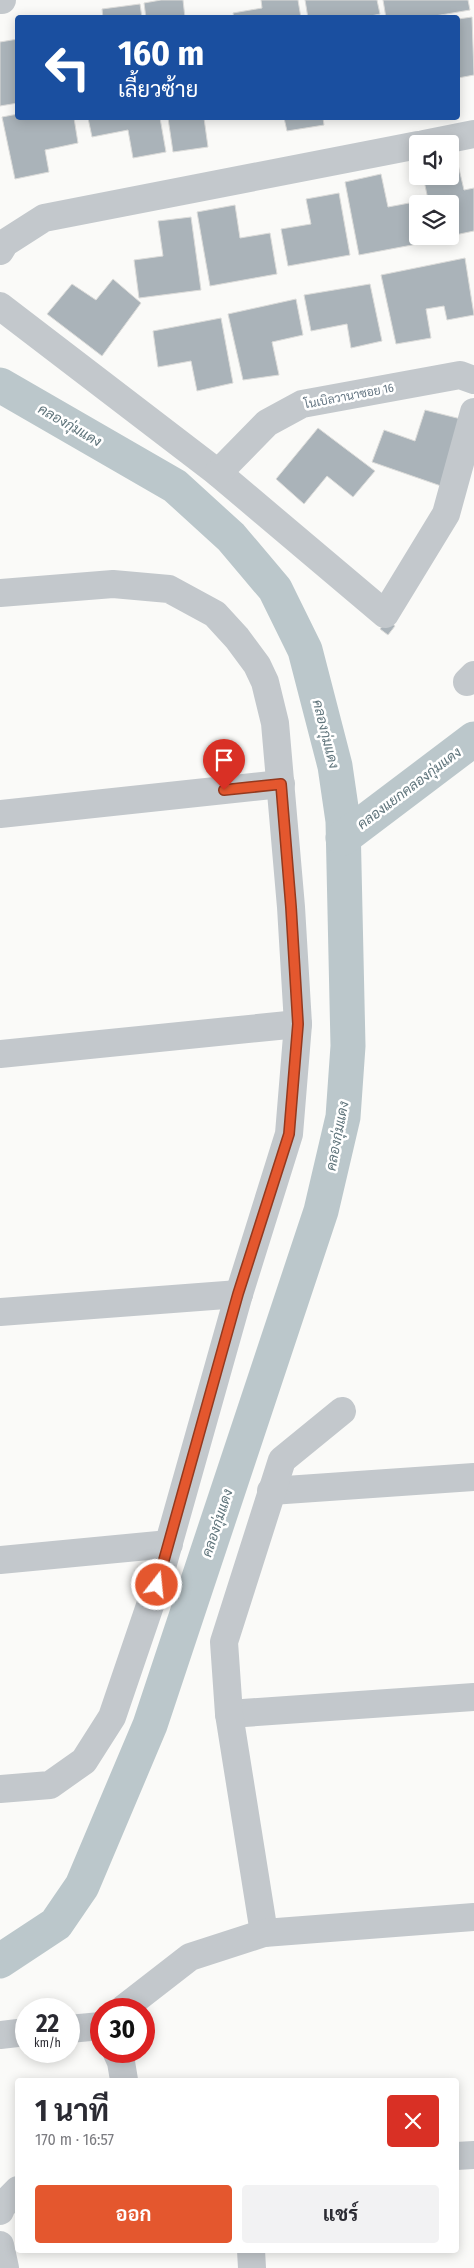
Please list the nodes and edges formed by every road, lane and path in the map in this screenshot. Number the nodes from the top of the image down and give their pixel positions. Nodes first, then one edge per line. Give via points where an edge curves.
1 (474, 134) edge
2 (459, 137) edge
3 (409, 147) edge
4 (0, 251) edge
5 (0, 306) edge
6 (474, 380) edge
7 (474, 412) edge
8 (218, 473) junction
9 (0, 592) edge
10 (281, 784) junction
11 (0, 814) edge
12 (298, 1024) junction
13 (0, 1054) edge
14 (238, 1294) junction
15 (0, 1312) edge
16 (342, 1411) dead end
17 (474, 1477) edge
18 (271, 1491) junction
19 (169, 1544) junction
20 (0, 1560) edge
21 (474, 1697) edge
22 (229, 1714) junction
23 (0, 1789) edge
24 (474, 1917) edge
25 (264, 1933) junction
26 (137, 1998) edge
27 (15, 2033) edge
28 (0, 2035) edge
29 (121, 2063) edge
30 (124, 2078) edge
31 (474, 2155) edge
32 (459, 2156) edge
33 (15, 2193) edge
34 (0, 2211) edge
35 (0, 2245) edge
36 (251, 2253) edge
37 (6, 2268) edge
38 (252, 2268) edge

1 - 2 street
3 - 4 street via 44,218 5,243
5 - 8 street
6 - 8 street, โนเบิลวานาซอย 16 via 460,375 302,404 267,422
7 - 8 street via 446,514 385,614
9 - 10 street via 113,584 169,589 215,614 257,665 265,682 275,723
10 - 11 street
10 - 12 street
12 - 13 street
12 - 14 street via 289,1134
14 - 15 street
14 - 19 street
16 - 18 street via 282,1460
17 - 18 street
18 - 22 street via 224,1642
19 - 20 street
19 - 23 street via 112,1717 84,1761 50,1785
21 - 22 street
22 - 25 street
24 - 25 street
25 - 26 street via 190,1957
27 - 28 street
29 - 30 street
31 - 32 street
33 - 34 street
35 - 37 street
36 - 38 street

